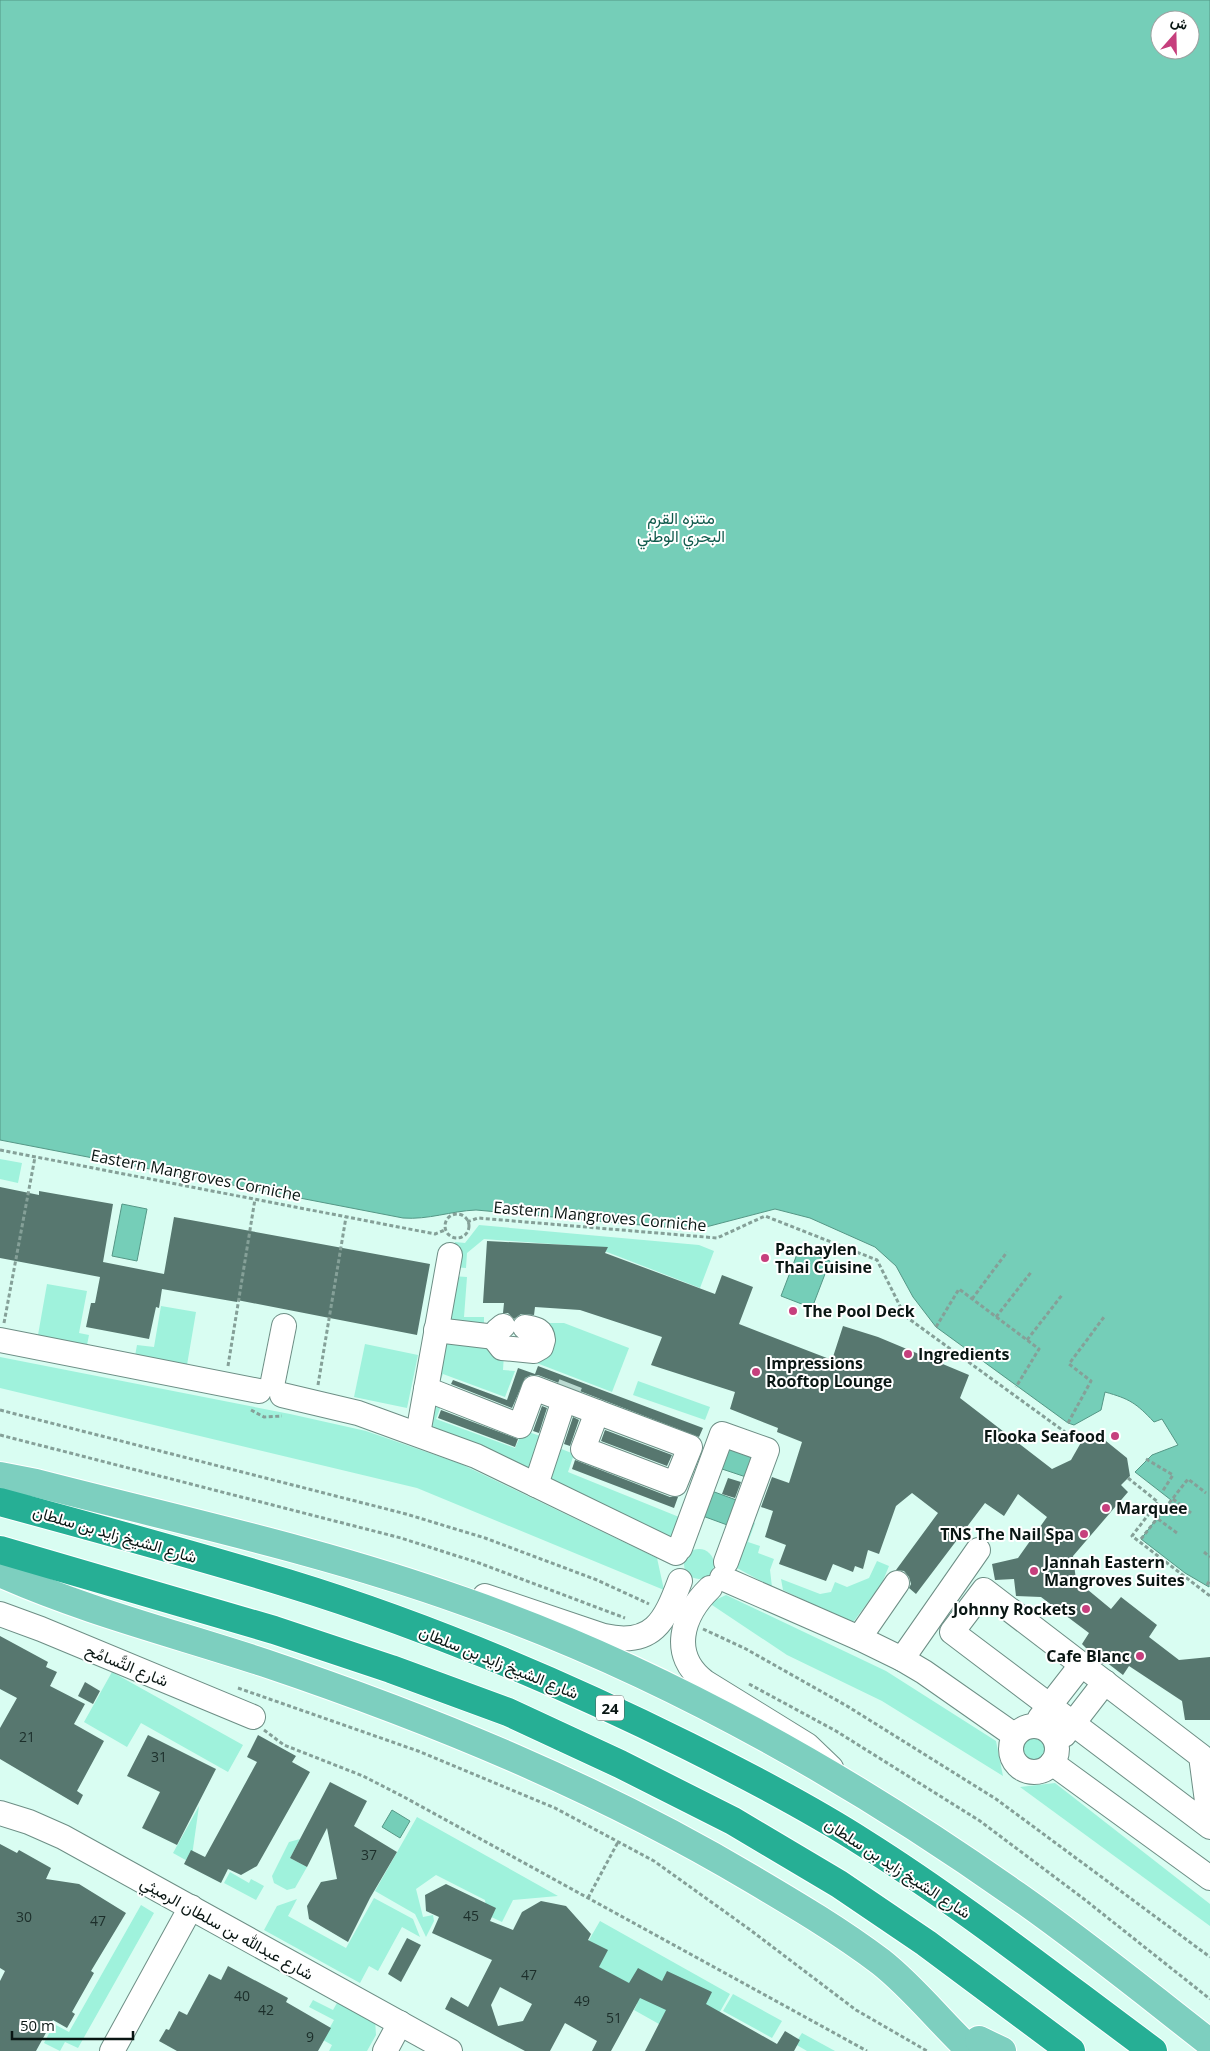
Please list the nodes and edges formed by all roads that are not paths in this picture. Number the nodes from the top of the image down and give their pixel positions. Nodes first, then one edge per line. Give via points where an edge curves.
1 (450, 1255) dead end
2 (284, 1326) dead end
3 (436, 1330) junction
4 (508, 1330) dead end
5 (0, 1340) edge
6 (426, 1389) junction
7 (269, 1399) junction
8 (562, 1406) tunnel mouth
9 (596, 1412) junction
10 (418, 1434) junction
11 (682, 1466) junction
12 (0, 1476) edge
13 (706, 1476) junction
14 (536, 1485) junction
15 (0, 1502) edge
16 (0, 1550) edge
17 (978, 1550) dead end
18 (678, 1551) junction
19 (0, 1573) edge
20 (719, 1576) junction
21 (406, 1581) junction
22 (680, 1581) junction
23 (897, 1583) dead end
24 (0, 1614) edge
25 (859, 1638) junction
26 (902, 1659) junction
27 (1082, 1664) junction
28 (1105, 1682) junction
29 (1050, 1706) junction
30 (254, 1717) road end
31 (1073, 1724) junction
32 (1025, 1730) junction
33 (1054, 1754) junction
34 (842, 1780) junction
35 (0, 1814) edge
36 (1210, 1825) edge
37 (1210, 1878) edge
38 (190, 1907) junction
39 (1082, 1944) junction
40 (400, 2023) junction
41 (1210, 2028) edge
42 (1210, 2043) edge
43 (986, 2048) edge
44 (112, 2051) edge
45 (385, 2051) edge
46 (450, 2051) edge
47 (1071, 2051) edge
48 (1153, 2051) edge

1 - 3 street
2 - 7 street
3 - 4 street
3 - 6 street
5 - 7 street via 225,1384
6 - 9 street via 520,1426 534,1388
6 - 10 street
7 - 10 street via 315,1403 358,1413
8 - 14 street
9 - 11 street via 690,1447
9 - 11 street via 582,1449 675,1484
10 - 14 street via 476,1456
11 - 13 street
12 - 21 main road via 335,1560
13 - 18 street
13 - 20 street via 722,1434 766,1450
14 - 18 street
15 - 48 highway, شارع الشيخ زايد بن سلطان / 24 via 307,1590 404,1623 522,1669 639,1722 751,1778 863,1842 952,1902
16 - 47 highway via 265,1628 391,1669 508,1712 620,1764 733,1821 839,1884 926,1943
17 - 26 street
18 - 20 street via 690,1540 710,1540 720,1547
18 - 22 street via 674,1566
19 - 43 main road via 42,1591 340,1690 489,1747 602,1798 711,1854 815,1916 880,1962
20 - 22 street via 694,1589
20 - 25 street
20 - 34 street via 697,1602 682,1638 684,1656 691,1670 807,1745
21 - 22 street via 464,1589 604,1636 624,1639 641,1636 657,1626 668,1612
21 - 34 main road via 525,1624 650,1678 756,1731
23 - 25 street
24 - 30 street, شارع التَّسامُح
25 - 26 street
26 - 32 street
27 - 28 street
27 - 29 street
27 - 29 street via 984,1590 957,1625 952,1632
28 - 31 street
28 - 36 street via 1201,1756
29 - 31 street
29 - 32 street
31 - 33 street
31 - 36 street
32 - 33 street via 1042,1727 1049,1732 1054,1737
32 - 33 street via 1010,1750 1015,1763 1021,1768 1036,1772 1043,1770
33 - 37 street
34 - 39 main road via 957,1854
35 - 38 street, شارع عبدالله بن سلطان الرميثي via 46,1829
38 - 40 street, شارع عبدالله بن سلطان الرميثي
38 - 44 street
39 - 41 street via 1129,1970
39 - 42 main road
40 - 45 street
40 - 46 street, شارع عبدالله بن سلطان الرميثي

